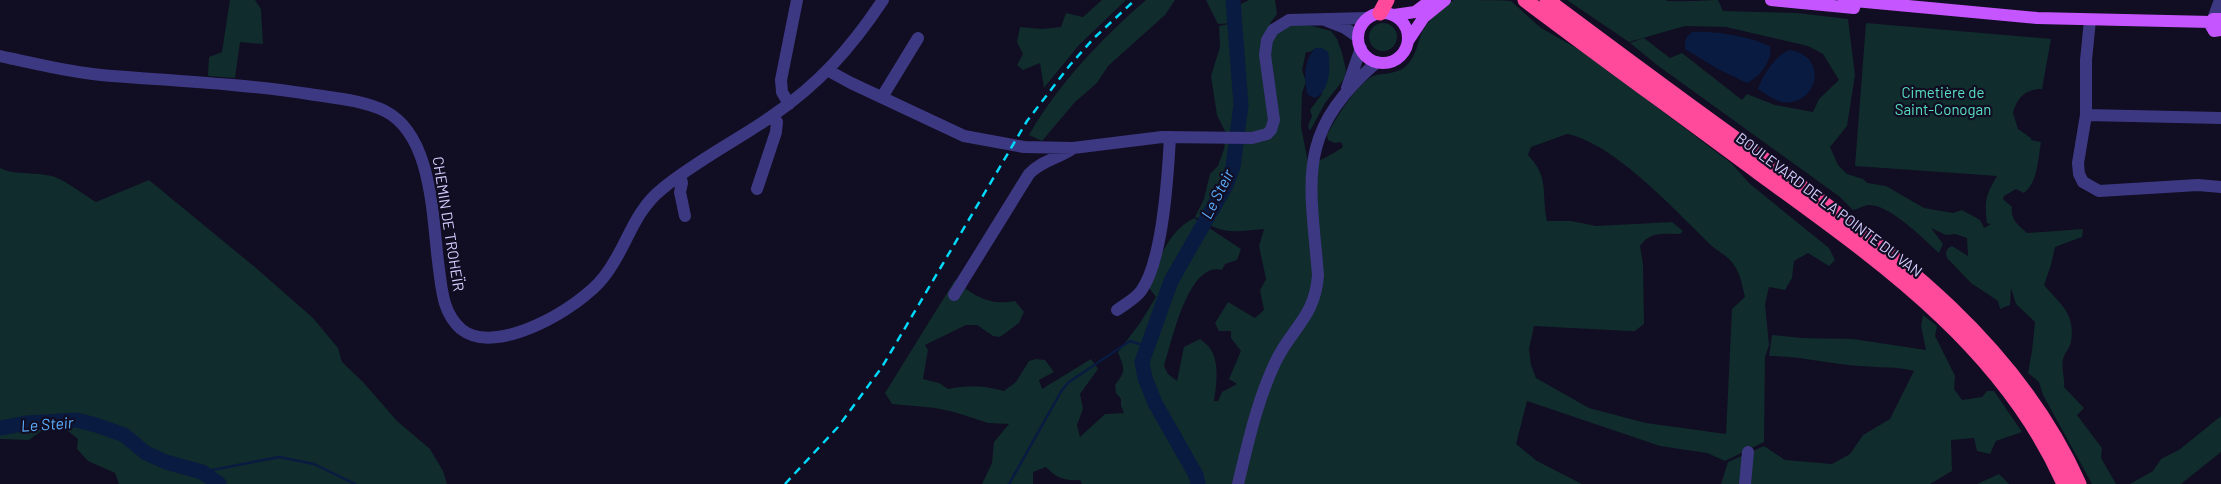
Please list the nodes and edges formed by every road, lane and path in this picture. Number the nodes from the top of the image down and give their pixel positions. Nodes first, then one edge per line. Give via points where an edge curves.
1 (797, 0) edge
2 (882, 0) edge
3 (1431, 0) edge
4 (1445, 0) edge
5 (1525, 0) edge
6 (1548, 0) edge
7 (1771, 0) edge
8 (1844, 0) edge
9 (2220, 0) edge
10 (1890, 5) edge
11 (1382, 12) edge
12 (1320, 19) junction
13 (2090, 20) junction
14 (2215, 24) edge
15 (918, 38) dead end
16 (1408, 41) junction
17 (1360, 43) junction
18 (0, 56) edge
19 (1376, 62) junction
20 (829, 70) junction
21 (1345, 93) junction
22 (882, 97) junction
23 (789, 104) junction
24 (2086, 114) junction
25 (773, 116) junction
26 (2221, 118) edge
27 (1170, 137) junction
28 (1073, 148) junction
29 (680, 176) junction
30 (2221, 187) edge
31 (757, 189) dead end
32 (685, 216) dead end
33 (954, 295) dead end
34 (1117, 310) dead end
35 (1748, 452) dead end
36 (1238, 484) edge
37 (1745, 484) edge
38 (2064, 484) edge
39 (2079, 484) edge

1 - 23 street via 782,80 782,92
2 - 20 street, CHEMIN DE TROHEÏR
3 - 11 main road via 1415,12
4 - 16 main road via 1424,17
5 - 38 highway, BOULEVARD DE LA POINTE DU VAN via 1890,270 1930,304 1969,343 2016,401
6 - 39 highway, BOULEVARD DE LA POINTE DU VAN via 1850,224 1956,312 2021,384 2059,443
7 - 10 main road
8 - 10 main road
9 - 14 street
10 - 13 main road
11 - 12 street
11 - 16 main road via 1405,24
11 - 17 main road via 1360,30
12 - 17 street via 1340,26
12 - 27 street via 1288,20 1276,26 1269,35 1265,64 1274,120 1267,134 1252,138
13 - 14 main road
13 - 24 street
15 - 22 street
16 - 19 main road via 1398,58
17 - 19 main road via 1367,57
17 - 21 street
18 - 29 street, CHEMIN DE TROHEÏR via 97,75 292,91 361,103 389,114 404,125 423,159 448,313 457,325 474,337 513,335 576,303 594,289 609,270 642,210
19 - 21 street
20 - 22 street
20 - 23 street, CHEMIN DE TROHEÏR
21 - 36 street via 1323,127 1314,154 1312,196 1318,275 1315,297 1306,317 1280,353 1269,378
22 - 28 street via 976,140 1024,147
23 - 25 street, CHEMIN DE TROHEÏR
24 - 26 street
24 - 30 street via 2078,170 2081,179 2090,187 2105,191 2198,185
25 - 29 street, CHEMIN DE TROHEÏR
25 - 31 street via 776,132
27 - 28 street
27 - 34 street via 1164,211 1152,263 1140,292
28 - 33 street via 1040,164 1029,174
29 - 32 street
35 - 37 street

